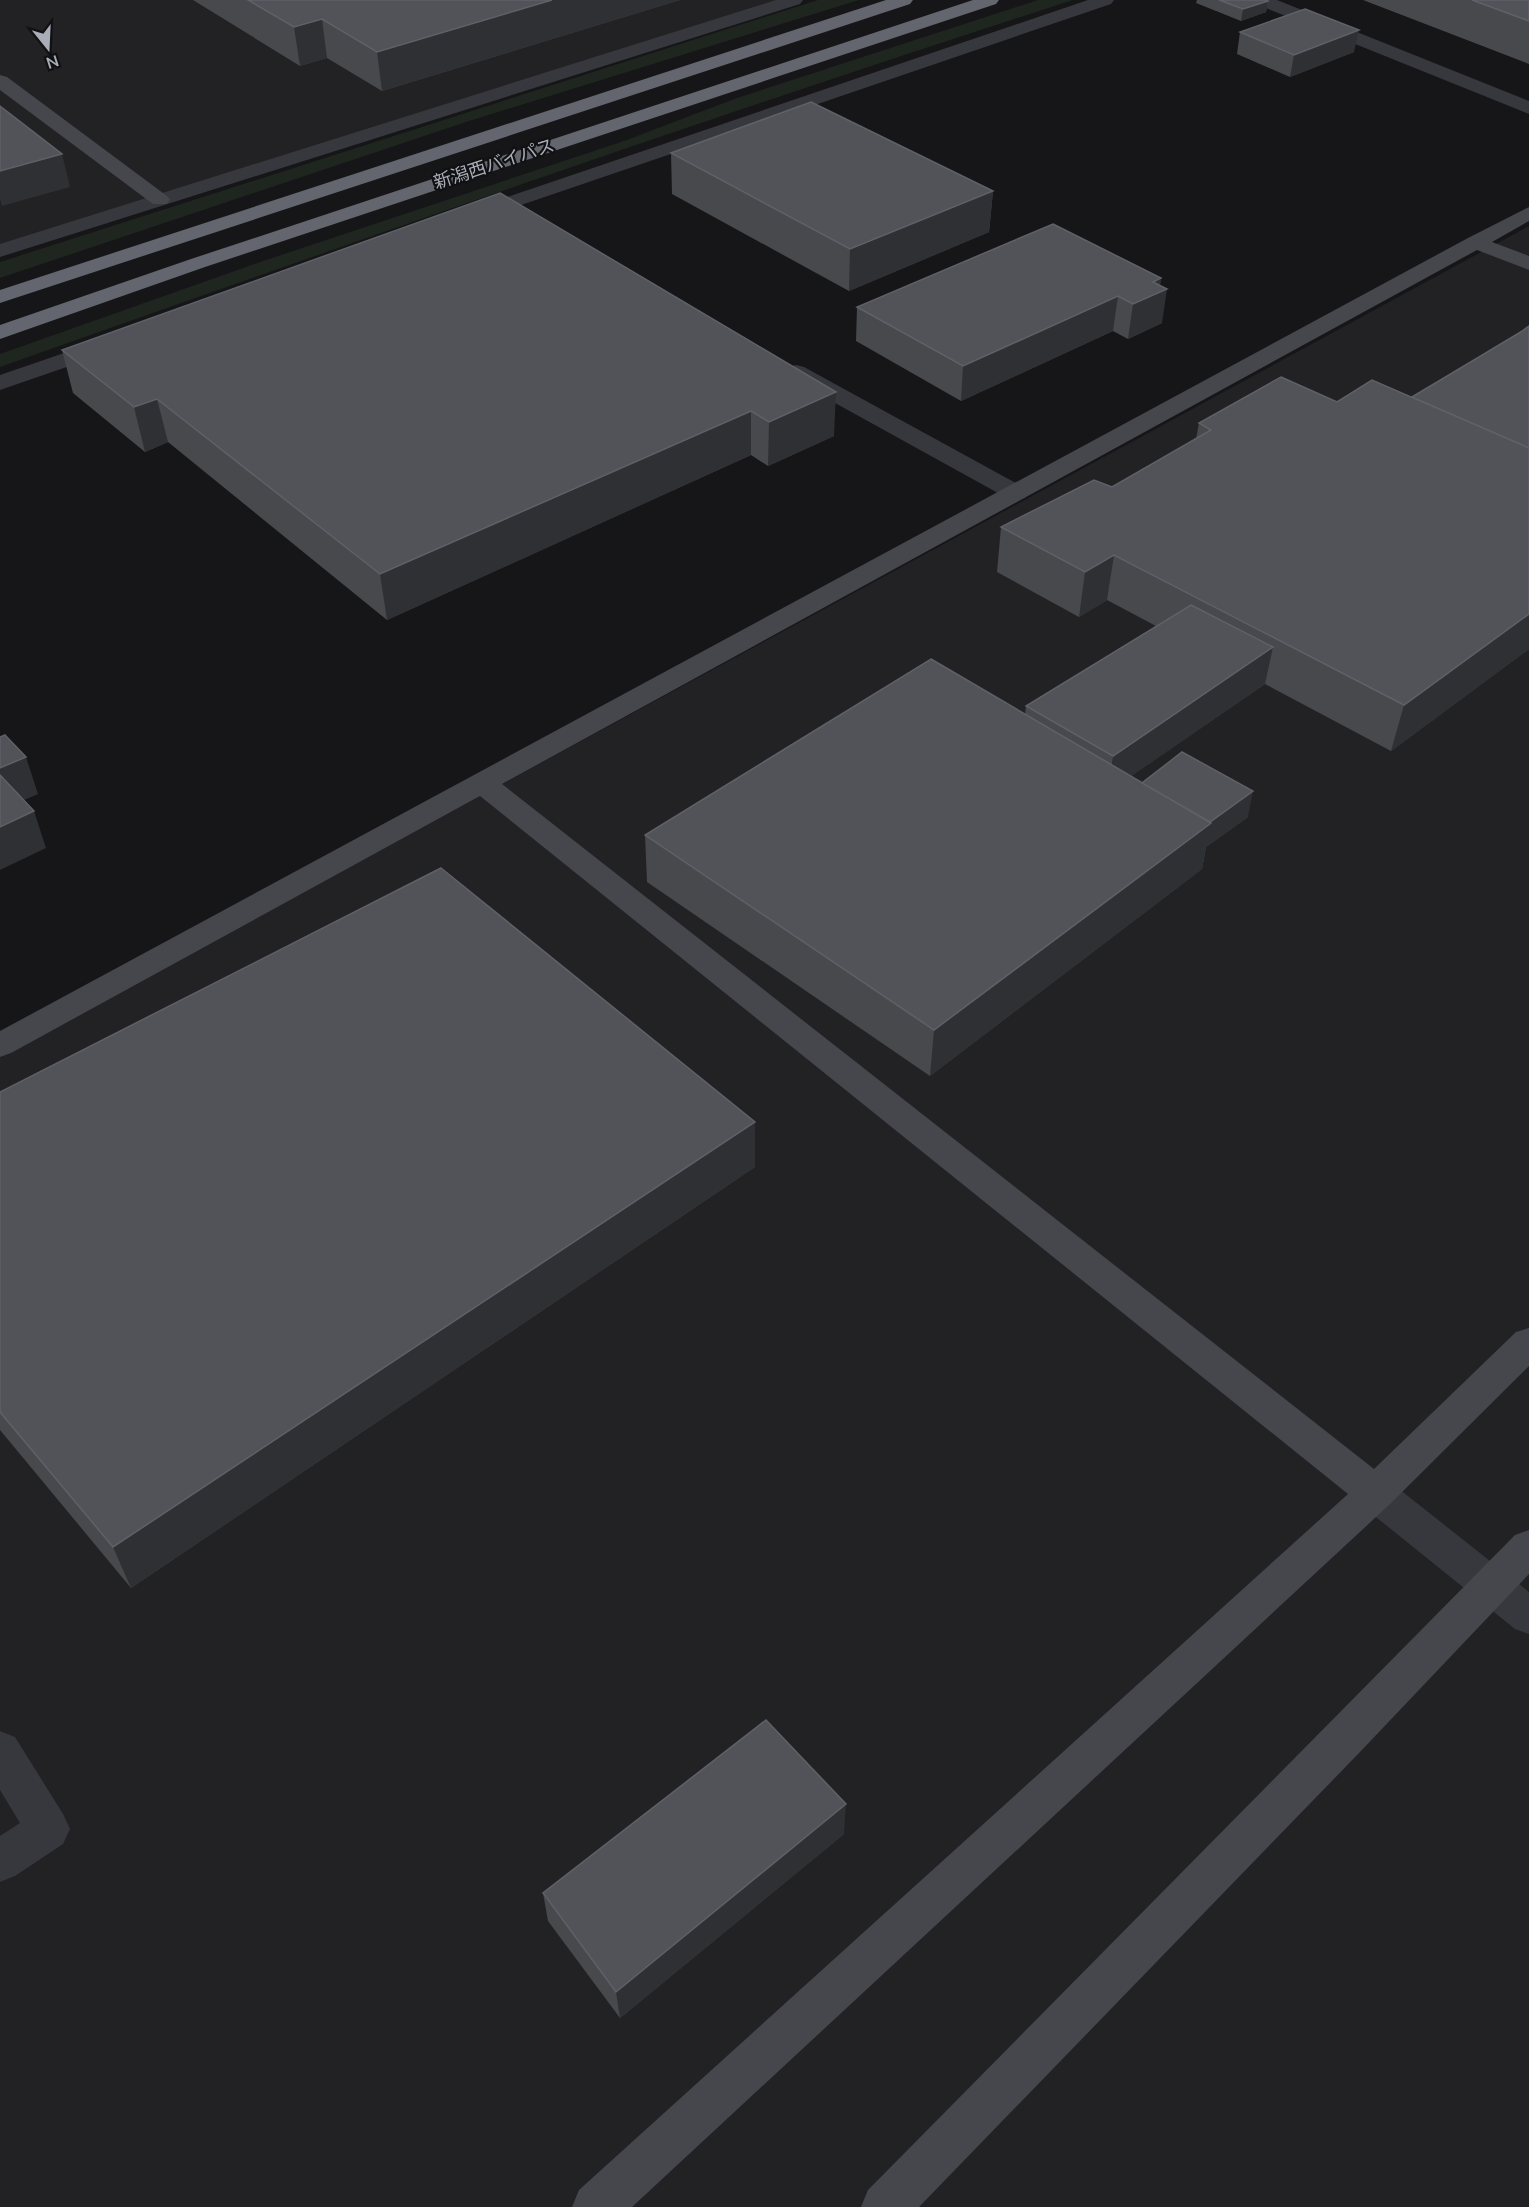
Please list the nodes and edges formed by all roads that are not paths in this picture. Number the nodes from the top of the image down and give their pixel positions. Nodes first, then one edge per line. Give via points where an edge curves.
1 (794, 0) edge
2 (904, 0) edge
3 (990, 0) edge
4 (1105, 0) edge
5 (1262, 0) edge
6 (0, 81) edge
7 (1529, 108) edge
8 (160, 200) junction
9 (495, 207) junction
10 (1529, 213) edge
11 (450, 223) edge
12 (526, 224) edge
13 (1475, 243) junction
14 (0, 251) edge
15 (1529, 264) edge
16 (0, 297) edge
17 (0, 332) edge
18 (124, 339) edge
19 (776, 361) edge
20 (0, 383) edge
21 (1016, 492) junction
22 (482, 783) junction
23 (0, 1046) edge
24 (1529, 1343) edge
25 (1375, 1493) junction
26 (1529, 1547) edge
27 (1492, 1586) junction
28 (1529, 1616) edge
29 (0, 1750) edge
30 (0, 1861) edge
31 (596, 2207) edge
32 (885, 2207) edge

1 - 8 street
2 - 16 highway, 新潟西バイパス
3 - 17 highway, 新潟西バイパス
4 - 9 street
5 - 7 street
6 - 8 street
8 - 14 street
9 - 11 street
9 - 12 street
10 - 13 street
13 - 15 street
13 - 21 street
18 - 20 street
19 - 21 street
21 - 22 street
22 - 23 street
22 - 25 street
24 - 25 street
25 - 27 street
25 - 31 street
26 - 27 street
27 - 28 street
27 - 32 street
29 - 30 street via 48,1828

